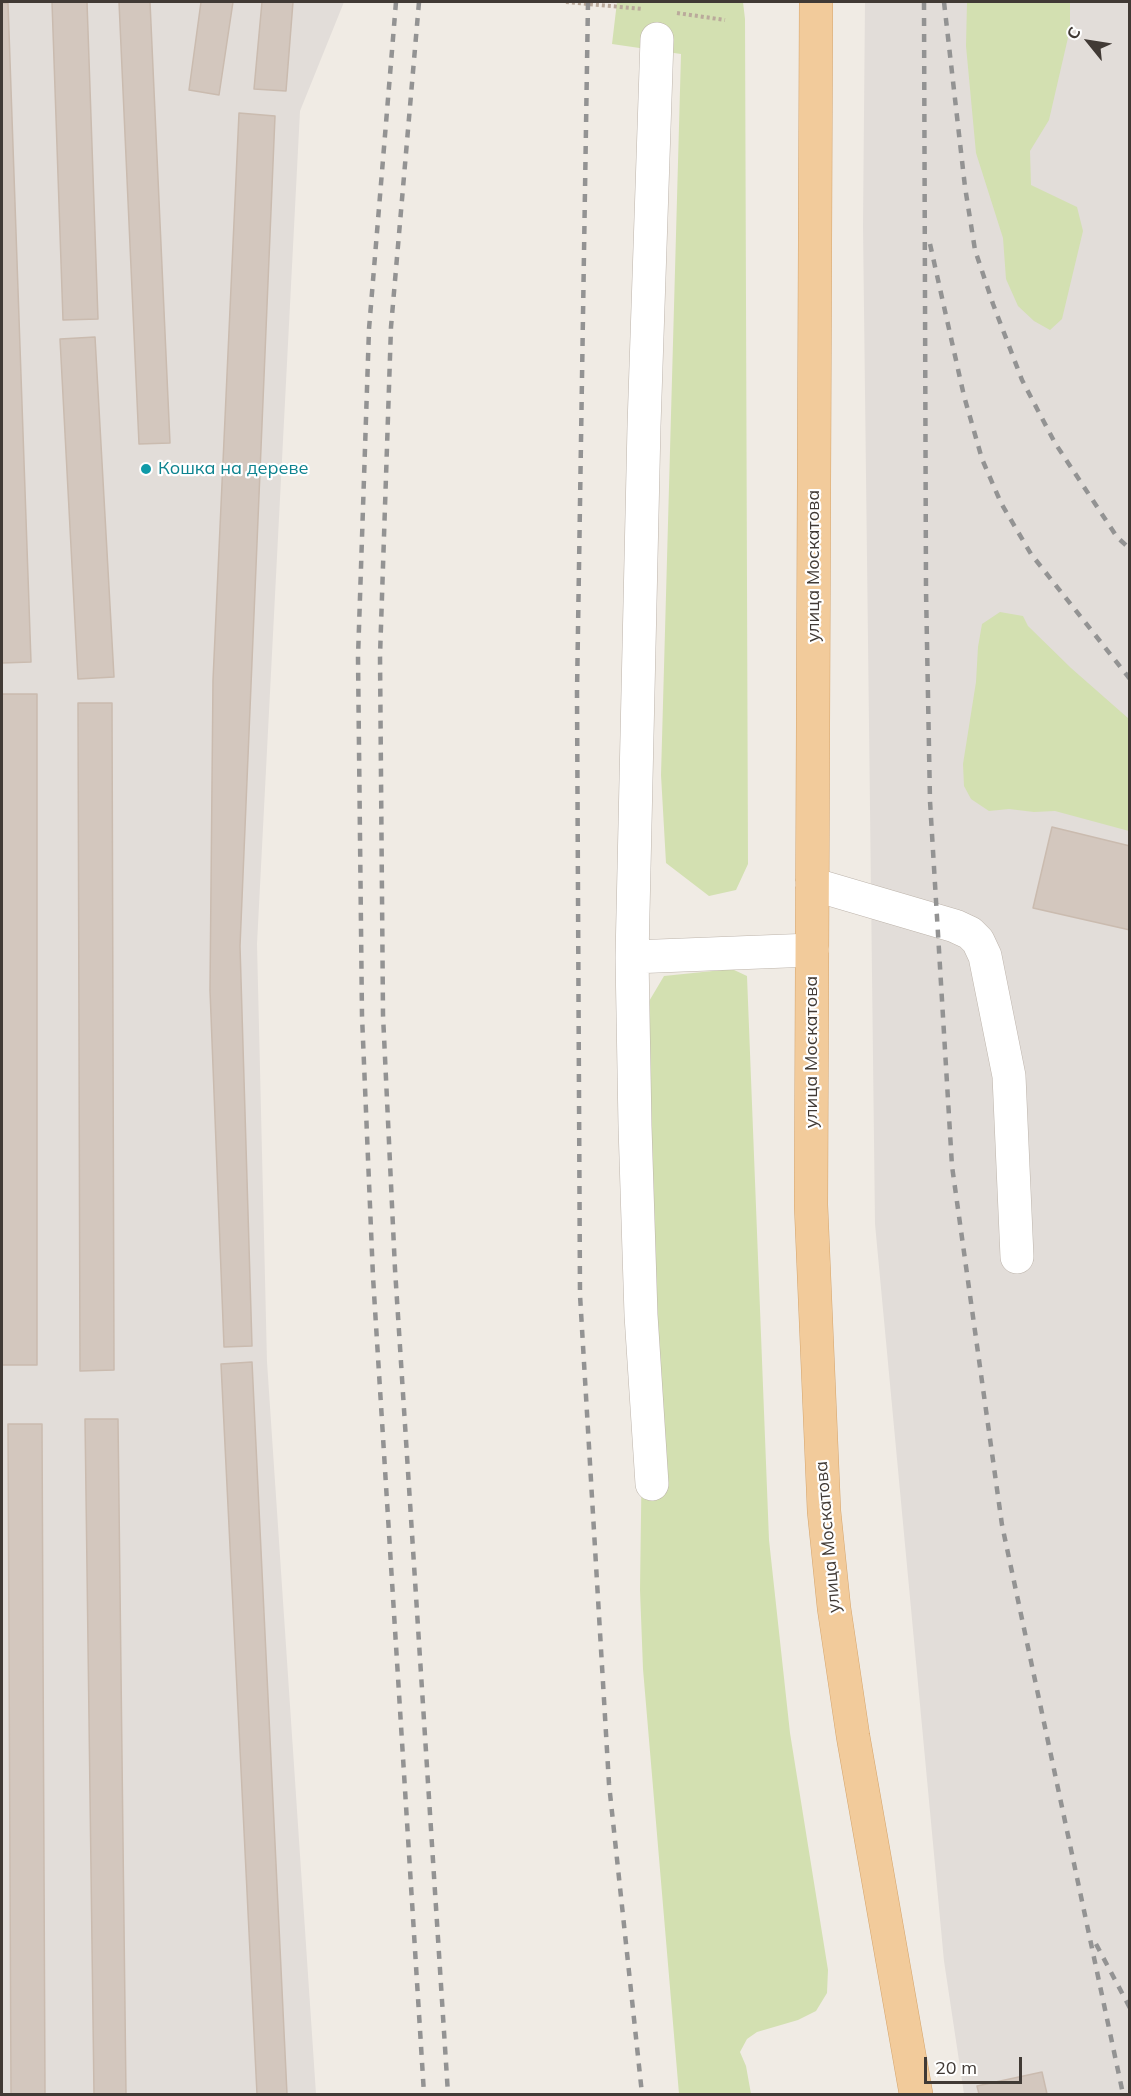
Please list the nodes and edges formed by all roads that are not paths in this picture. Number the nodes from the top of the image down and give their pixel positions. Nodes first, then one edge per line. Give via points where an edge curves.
1 (816, 2) edge
2 (657, 39) dead end
3 (812, 884) junction
4 (812, 950) junction
5 (632, 957) junction
6 (1017, 1257) dead end
7 (652, 1484) dead end
8 (916, 2094) edge

1 - 3 main road, улица Москатова
2 - 5 lane
3 - 4 main road, улица Москатова
3 - 6 lane via 955,926 978,941 985,956 1009,1076
4 - 5 lane
4 - 8 main road, улица Москатова via 811,1205 824,1510 853,1736
5 - 7 lane via 641,1303

